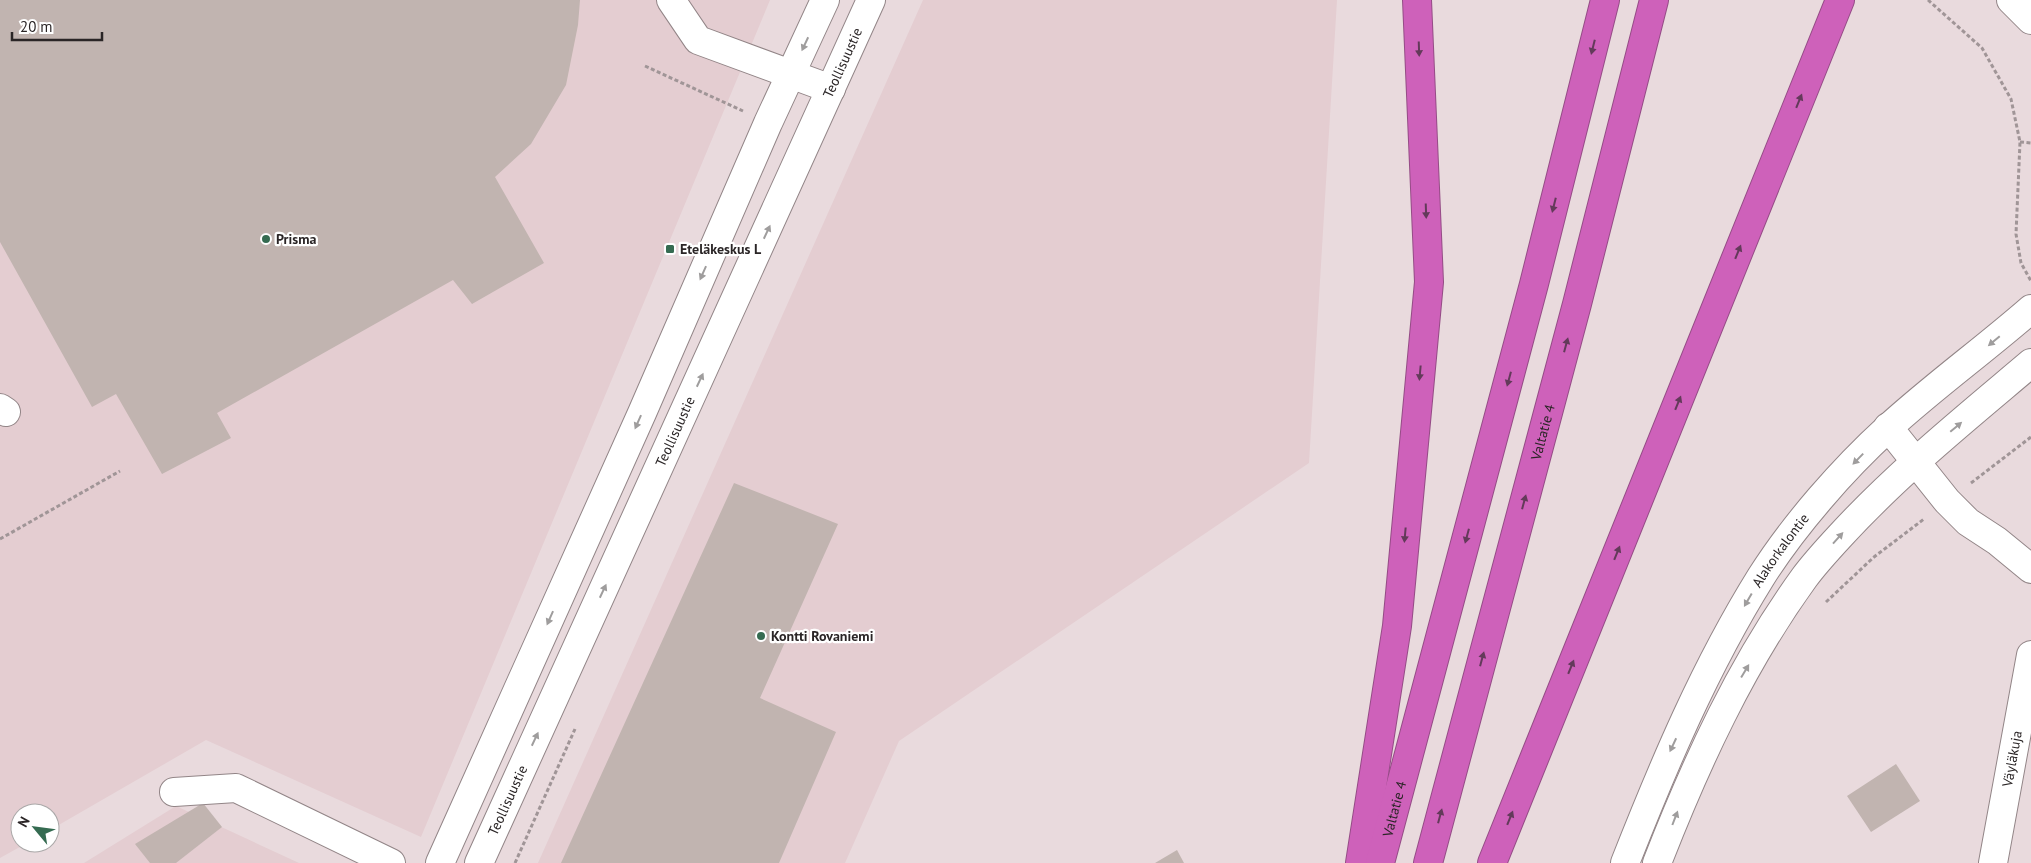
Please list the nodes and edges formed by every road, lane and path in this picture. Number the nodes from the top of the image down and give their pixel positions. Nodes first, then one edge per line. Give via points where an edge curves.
1 (671, 0) edge
2 (825, 0) edge
3 (872, 0) edge
4 (1418, 0) edge
5 (1605, 0) edge
6 (1654, 0) edge
7 (1840, 0) edge
8 (1928, 0) edge
9 (2011, 0) edge
10 (2031, 20) edge
11 (645, 66) dead end
12 (791, 74) junction
13 (831, 89) junction
14 (768, 123) junction
15 (2020, 142) junction
16 (2031, 143) edge
17 (2031, 281) edge
18 (2031, 309) edge
19 (2031, 363) edge
20 (1888, 427) junction
21 (2031, 437) edge
22 (1915, 462) junction
23 (120, 471) dead end
24 (1947, 501) junction
25 (0, 539) edge
26 (2031, 569) edge
27 (1819, 608) dead end
28 (2031, 655) edge
29 (174, 792) dead end
30 (391, 863) edge
31 (440, 863) edge
32 (479, 863) edge
33 (1360, 863) edge
34 (1380, 863) edge
35 (1428, 863) edge
36 (1492, 863) edge
37 (1625, 863) edge
38 (1658, 863) edge
39 (1993, 863) edge

1 - 12 street via 698,40
2 -> 12 street
3 - 13 street, Teollisuustie
4 -> 33 highway via 1429,282 1397,626
5 -> 34 highway, Valtatie 4 via 1532,294
35 -> 6 highway, Valtatie 4 via 1577,304
36 -> 7 highway
8 - 15 path via 1982,48 2011,99
9 - 10 street
11 - 14 path
12 - 13 street
12 - 14 street
32 -> 13 street, Teollisuustie
14 -> 31 street
15 - 16 path
15 - 17 path via 2016,234 2021,263
18 -> 20 street, Alakorkalontie
22 -> 19 street
20 - 22 street
20 -> 37 street, Alakorkalontie via 1800,524 1762,576 1696,694
21 - 24 path
22 - 24 street
38 -> 22 street via 1710,737 1771,627 1804,577 1827,550
23 - 25 path
24 - 26 street via 1968,522
24 - 27 path via 1874,557
28 - 39 street, Väyläkuja
29 - 30 street via 236,788

